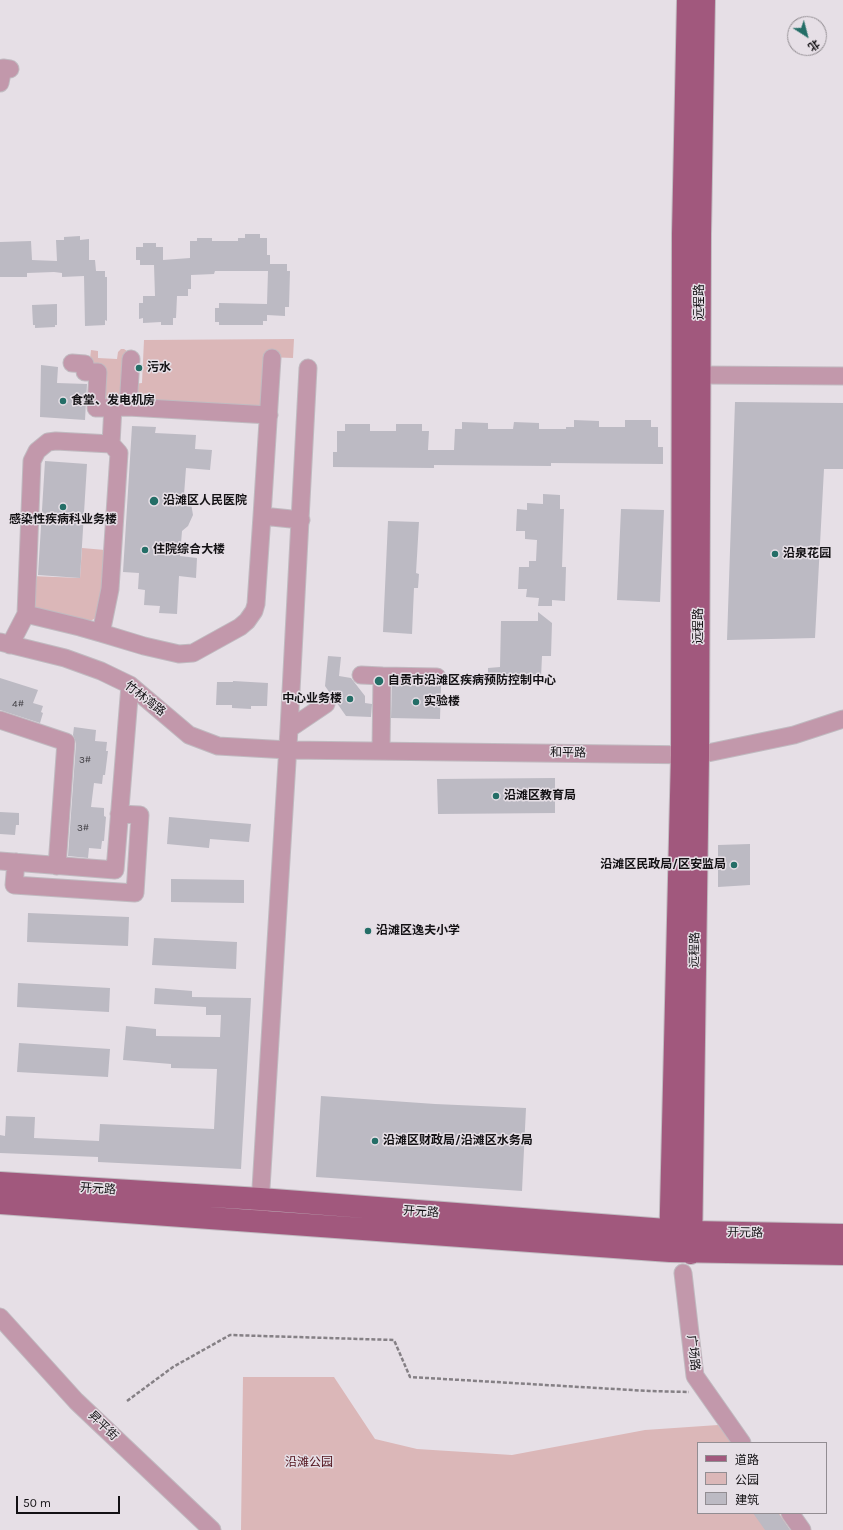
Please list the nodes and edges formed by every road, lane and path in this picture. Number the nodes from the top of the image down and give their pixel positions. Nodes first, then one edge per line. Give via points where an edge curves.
1 (688, 0) edge
2 (704, 0) edge
3 (10, 69) dead end
4 (0, 83) edge
5 (272, 358) dead end
6 (131, 359) dead end
7 (72, 363) dead end
8 (308, 368) dead end
9 (700, 375) junction
10 (843, 376) edge
11 (120, 406) junction
12 (269, 416) junction
13 (111, 444) junction
14 (262, 516) junction
15 (301, 520) junction
16 (26, 614) junction
17 (101, 633) junction
18 (5, 643) edge
19 (361, 675) dead end
20 (382, 676) junction
21 (437, 677) dead end
22 (130, 685) junction
23 (326, 704) dead end
24 (843, 719) edge
25 (0, 720) edge
26 (289, 729) junction
27 (288, 750) junction
28 (381, 750) junction
29 (690, 755) junction
30 (119, 814) junction
31 (8, 862) edge
32 (57, 866) junction
33 (0, 1183) edge
34 (260, 1199) junction
35 (0, 1203) edge
36 (259, 1222) junction
37 (843, 1235) edge
38 (681, 1242) junction
39 (843, 1254) edge
40 (0, 1317) edge
41 (706, 1392) junction
42 (127, 1401) dead end
43 (741, 1442) edge
44 (791, 1514) edge
45 (212, 1530) edge
46 (802, 1530) edge

1 - 29 main road, 远程路 via 683,234
2 - 9 main road, 远程路
3 - 4 street via 3,68
5 - 12 street
6 - 11 street
7 - 11 street via 86,364 85,372 98,372 96,408
8 - 15 street
9 - 10 street
9 - 29 main road, 远程路
11 - 12 street
11 - 13 street
12 - 14 street
13 - 16 street via 48,442 37,451 32,461
13 - 17 street via 119,453 110,589
14 - 15 street
14 - 17 street via 256,604 250,617 240,627 187,654 144,646
15 - 26 street
16 - 17 street
16 - 18 street
18 - 22 street, 竹林湾路 via 66,658
19 - 20 street
20 - 21 street
20 - 28 street
22 - 27 street, 竹林湾路 via 189,735 218,746
22 - 30 street
23 - 26 street
24 - 29 street, 和平路 via 794,735
25 - 32 street via 66,742
26 - 27 street
27 - 28 street, 和平路
27 - 34 street
28 - 29 street, 和平路
29 - 38 main road, 远程路
30 - 31 street via 140,815 135,893 14,885
30 - 32 street via 115,870
31 - 32 street
33 - 34 main road, 开元路
34 - 36 street
34 - 38 main road, 开元路
35 - 36 main road, 开元路
36 - 38 main road, 开元路
37 - 38 main road, 开元路
38 - 39 main road, 开元路
38 - 41 street, 广场路 via 695,1376
40 - 45 street, 昇平街 via 76,1401
41 - 42 path via 410,1377 394,1340 230,1335 173,1367
41 - 43 street, 广场路
44 - 46 street

